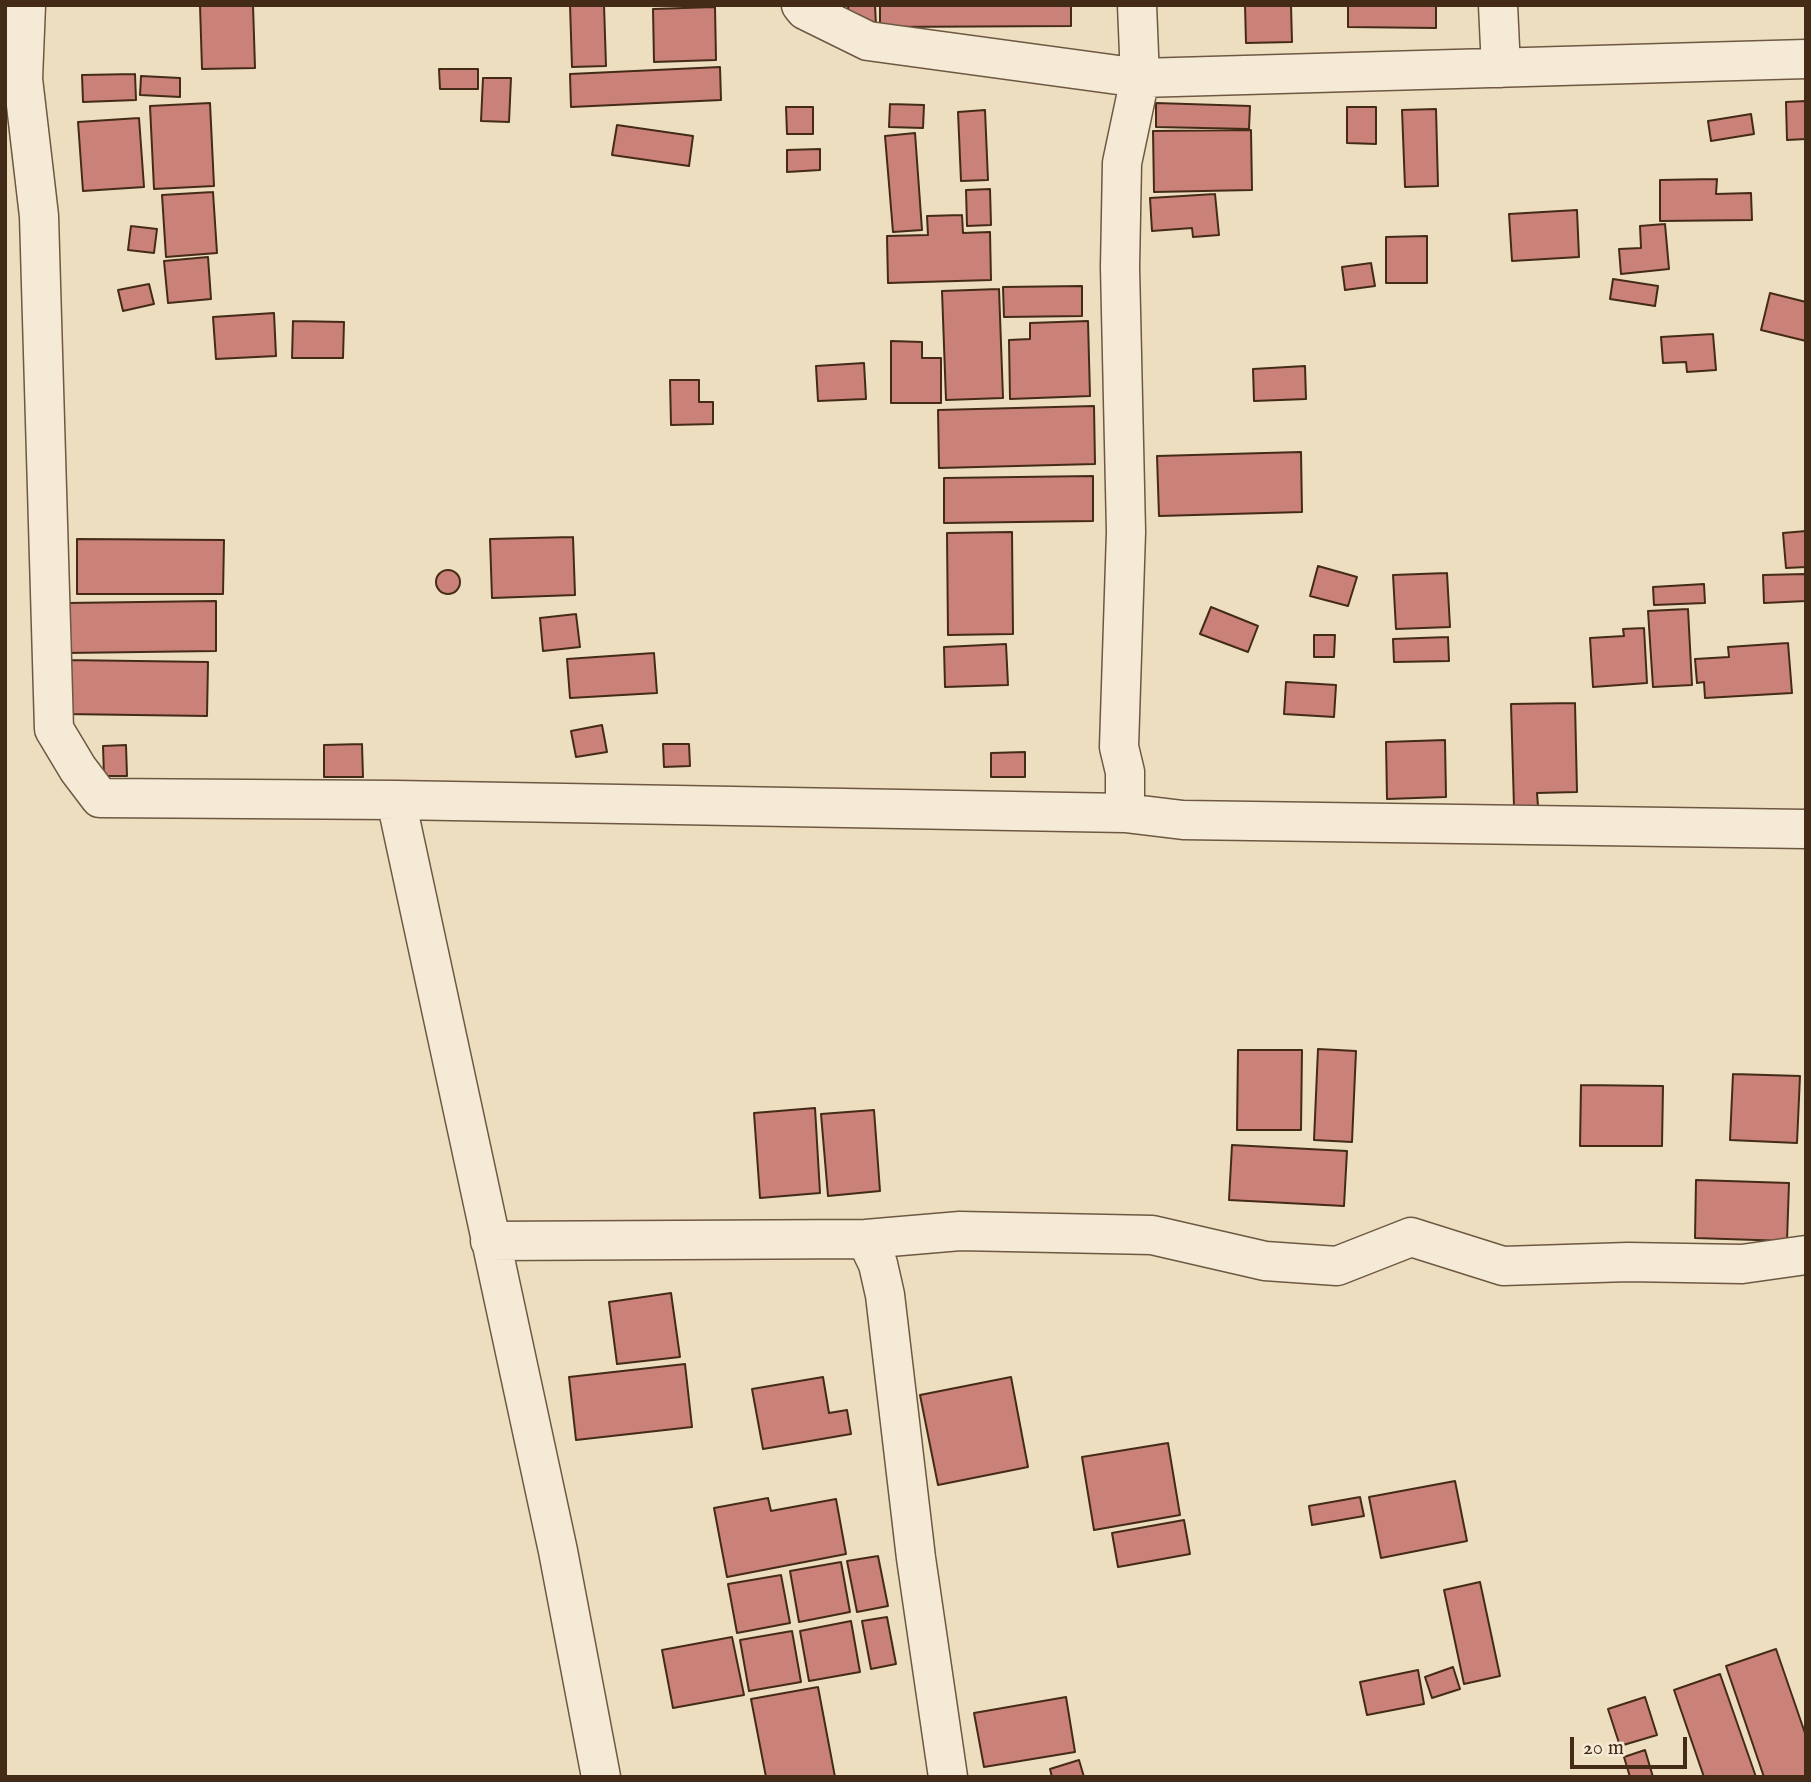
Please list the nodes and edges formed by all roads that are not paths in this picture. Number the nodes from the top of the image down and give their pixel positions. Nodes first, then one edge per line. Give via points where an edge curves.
1 (26, 5) edge
2 (801, 5) edge
3 (1137, 5) edge
4 (1498, 5) edge
5 (1806, 59) edge
6 (1501, 68) junction
7 (1140, 78) junction
8 (14, 79) edge
9 (396, 800) junction
10 (1125, 813) junction
11 (1806, 829) edge
12 (866, 1238) junction
13 (489, 1241) junction
14 (1806, 1255) edge
15 (601, 1777) edge
16 (948, 1777) edge

1 - 8 street
2 - 7 street via 868,41
3 - 7 street
4 - 6 street
5 - 6 street
6 - 7 street
7 - 10 street via 1122,163 1126,532 1119,747 1125,772
8 - 9 street via 40,216 54,729 100,798
9 - 10 street
9 - 13 street
10 - 11 street via 1197,820
12 - 13 street
12 - 14 street via 960,1231 1152,1235 1265,1261 1337,1266 1411,1237 1503,1266 1742,1264
12 - 16 street via 885,1295
13 - 15 street via 558,1551

